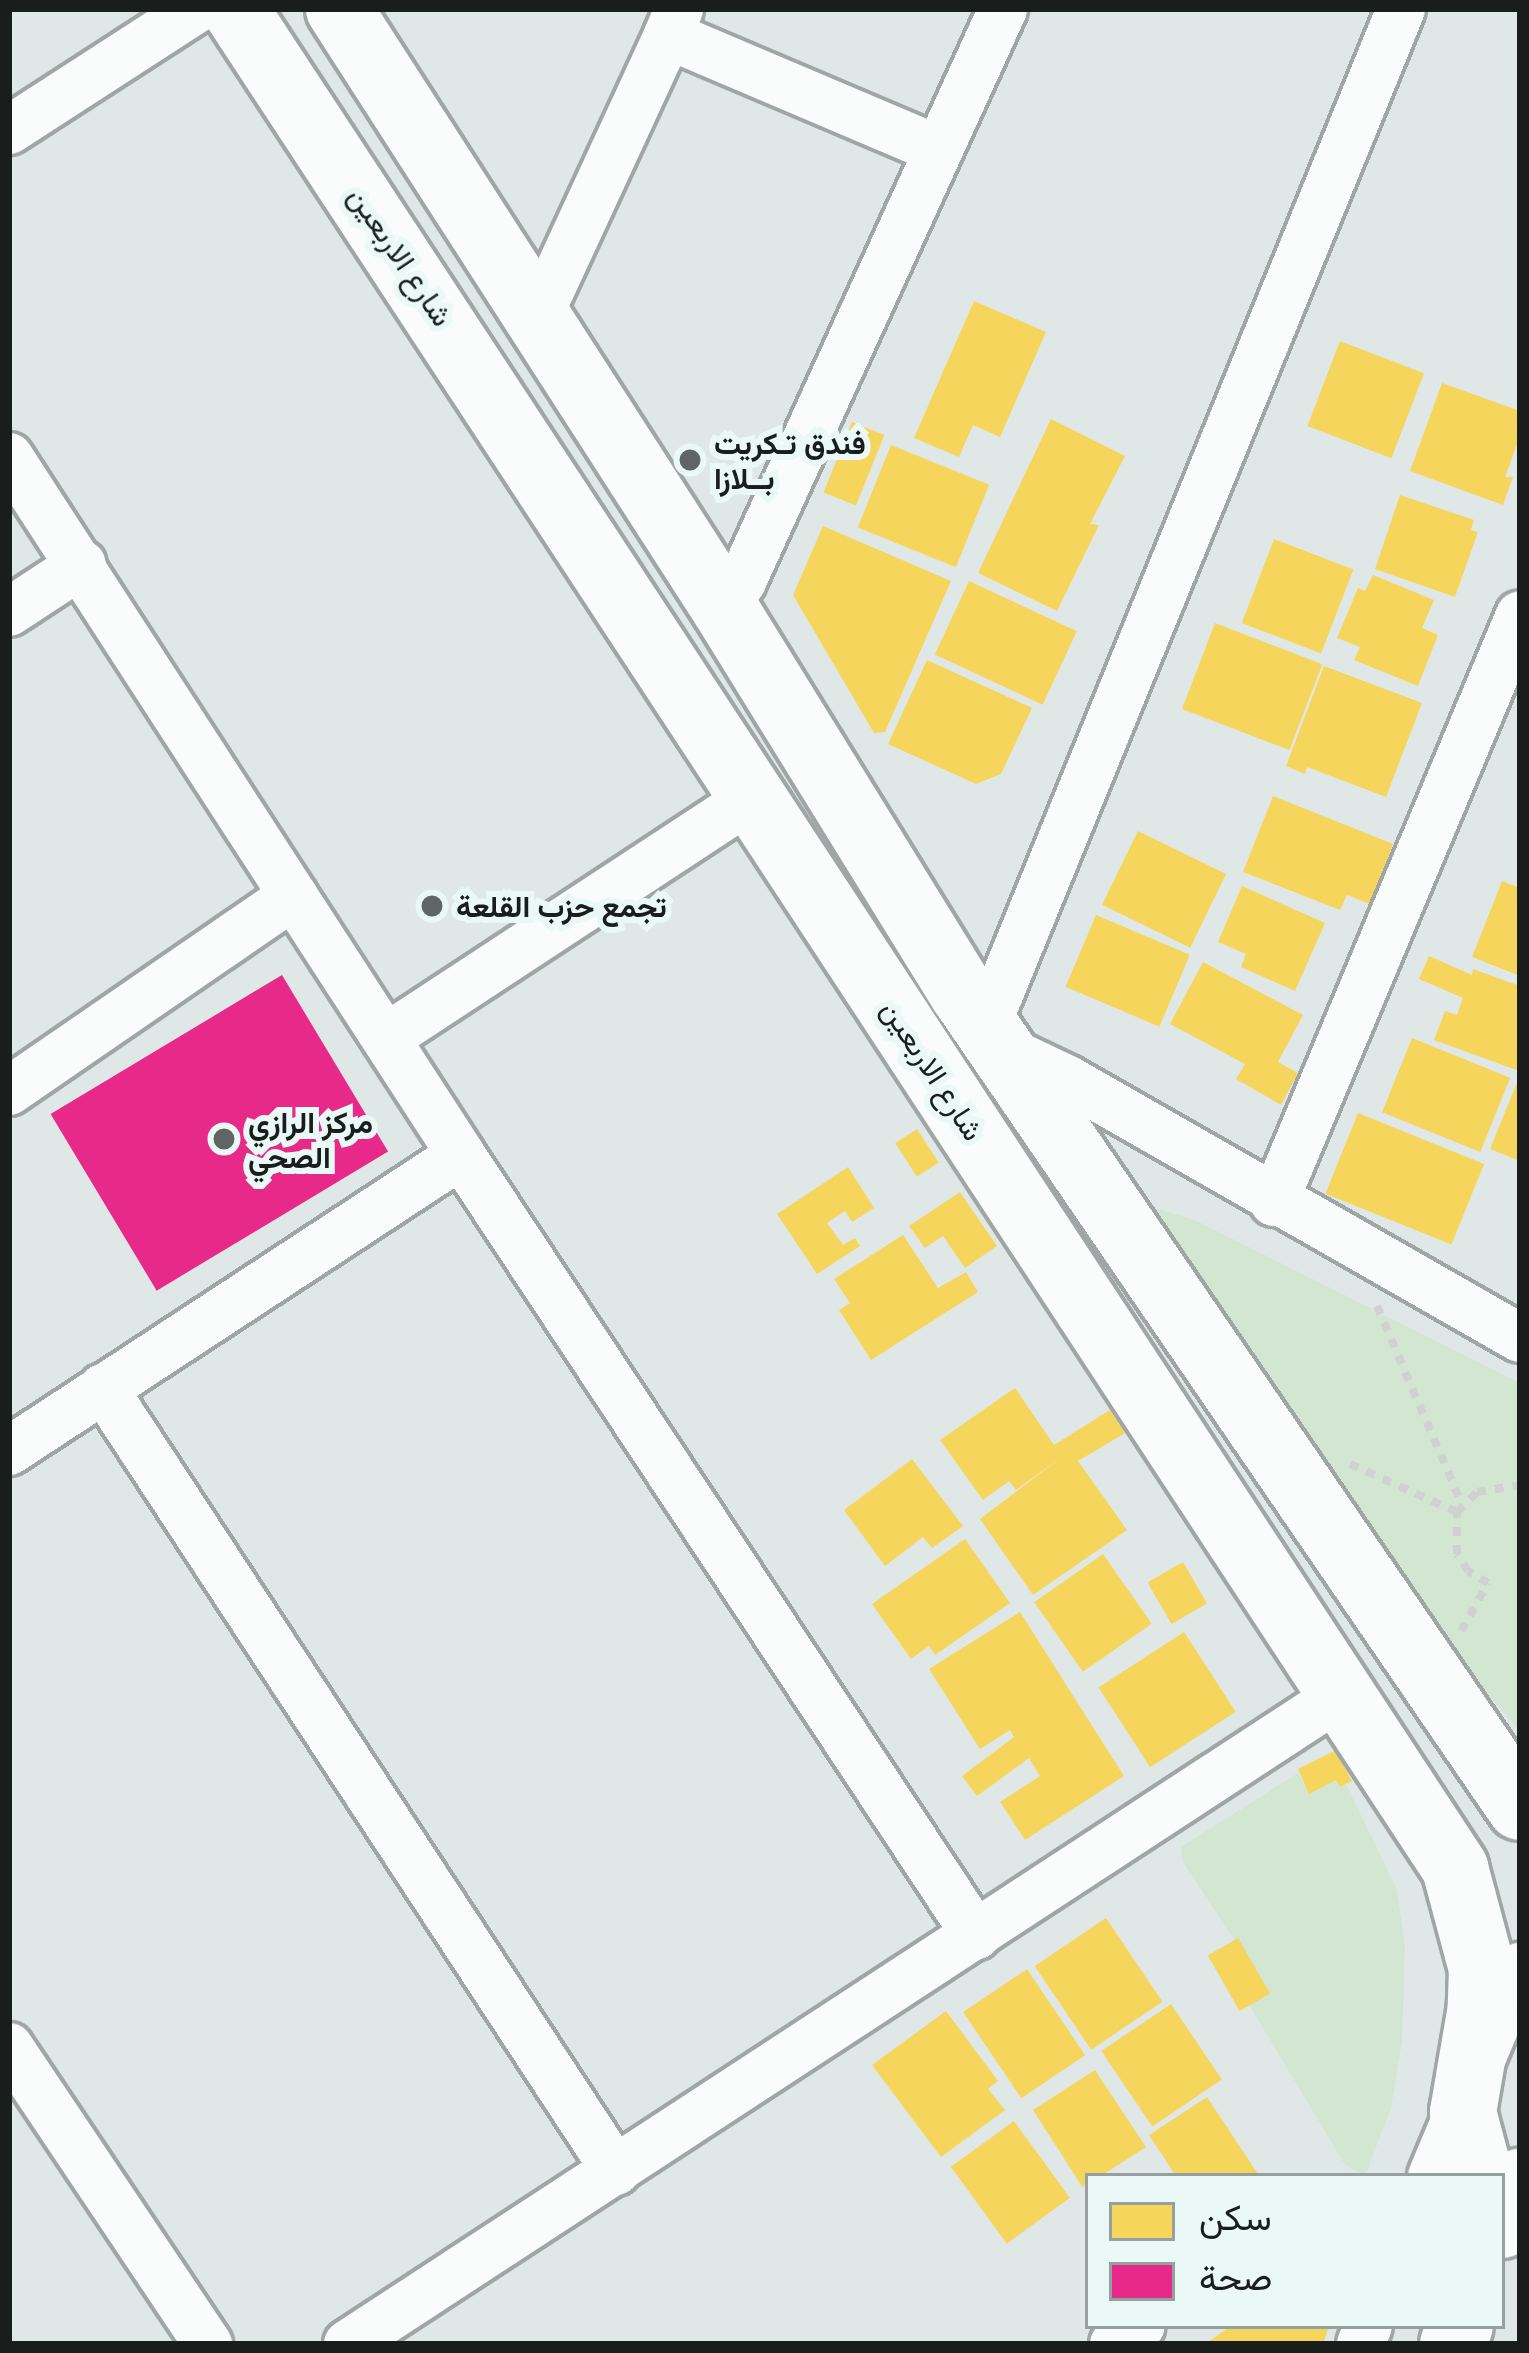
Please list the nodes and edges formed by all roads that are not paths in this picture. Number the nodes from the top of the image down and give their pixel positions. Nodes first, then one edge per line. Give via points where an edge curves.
1 (196, 9) edge
2 (235, 9) edge
3 (339, 9) edge
4 (1003, 9) edge
5 (1401, 9) edge
6 (673, 22) edge
7 (9, 130) edge
8 (937, 149) junction
9 (536, 321) junction
10 (9, 457) edge
11 (82, 564) junction
12 (724, 607) junction
13 (9, 612) edge
14 (1520, 615) edge
15 (755, 796) junction
16 (293, 896) junction
17 (984, 1023) junction
18 (906, 1029) junction
19 (389, 1036) junction
20 (9, 1091) edge
21 (461, 1155) junction
22 (1274, 1202) junction
23 (1520, 1338) edge
24 (103, 1388) junction
25 (9, 1451) edge
26 (1344, 1693) junction
27 (1520, 1808) edge
28 (976, 1935) junction
29 (1520, 1966) edge
30 (9, 2048) edge
31 (1463, 2112) junction
32 (616, 2171) junction
33 (1433, 2173) edge
34 (1479, 2173) edge
35 (1520, 2182) edge
36 (1505, 2218) edge
37 (188, 2337) edge
38 (348, 2344) edge

1 - 7 street
2 - 15 main road, شارع الاربعين
3 - 9 main road
4 - 8 street
5 - 17 street
6 - 8 street
6 - 9 street
8 - 12 street
9 - 12 main road
10 - 11 street
11 - 13 street
11 - 16 street
12 - 17 main road
14 - 22 street
15 - 18 main road, شارع الاربعين
15 - 19 street
16 - 19 street
16 - 20 street
17 - 18 main road
17 - 22 street
17 - 27 main road
18 - 26 main road, شارع الاربعين
19 - 21 street
21 - 24 street
21 - 28 street
22 - 23 street
24 - 25 street
24 - 32 street
26 - 28 street
26 - 31 main road, شارع الاربعين via 1455,1868 1472,1917 1481,2007
28 - 32 street
29 - 31 street
30 - 37 street
31 - 33 street
31 - 34 main road, شارع الاربعين
32 - 38 street
35 - 36 main road

